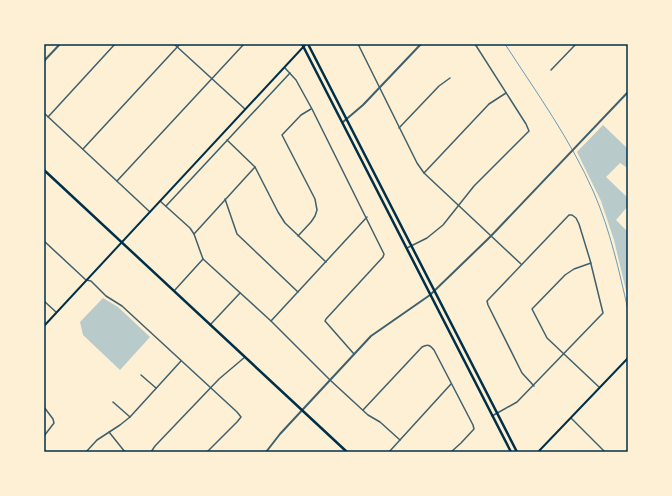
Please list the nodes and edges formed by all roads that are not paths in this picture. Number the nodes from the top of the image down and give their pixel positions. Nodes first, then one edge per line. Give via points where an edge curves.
1 (60, 44) edge
2 (115, 44) edge
3 (174, 44) edge
4 (180, 44) edge
5 (244, 44) edge
6 (358, 44) edge
7 (475, 44) edge
8 (576, 44) edge
9 (305, 45) edge
10 (419, 45) edge
11 (178, 47) junction
12 (44, 61) edge
13 (285, 68) junction
14 (551, 70) dead end
15 (290, 73) junction
16 (212, 78) junction
17 (450, 78) dead end
18 (379, 87) junction
19 (628, 92) edge
20 (506, 93) junction
21 (245, 109) junction
22 (312, 109) junction
23 (44, 113) edge
24 (48, 117) junction
25 (347, 118) junction
26 (343, 122) junction
27 (399, 128) junction
28 (226, 140) junction
29 (83, 149) junction
30 (255, 167) junction
31 (44, 170) edge
32 (424, 173) junction
33 (117, 180) junction
34 (225, 199) junction
35 (160, 201) junction
36 (166, 206) junction
37 (459, 206) junction
38 (150, 212) junction
39 (367, 217) junction
40 (194, 234) junction
41 (298, 236) junction
42 (491, 236) junction
43 (44, 241) edge
44 (122, 242) junction
45 (411, 246) junction
46 (407, 248) junction
47 (203, 259) junction
48 (326, 262) junction
49 (591, 263) junction
50 (521, 265) junction
51 (86, 280) junction
52 (174, 291) junction
53 (298, 292) junction
54 (434, 292) junction
55 (240, 293) junction
56 (430, 295) junction
57 (44, 301) edge
58 (56, 312) junction
59 (271, 321) junction
60 (210, 325) junction
61 (44, 326) edge
62 (354, 354) junction
63 (564, 354) junction
64 (245, 357) junction
65 (628, 358) edge
66 (181, 361) junction
67 (141, 375) dead end
68 (330, 380) junction
69 (451, 384) junction
70 (534, 386) junction
71 (156, 388) junction
72 (210, 388) junction
73 (600, 388) junction
74 (114, 402) dead end
75 (44, 407) edge
76 (303, 410) junction
77 (363, 410) junction
78 (496, 413) junction
79 (492, 416) junction
80 (130, 417) junction
81 (571, 418) junction
82 (110, 432) junction
83 (44, 436) edge
84 (400, 440) junction
85 (86, 452) edge
86 (125, 452) edge
87 (151, 452) edge
88 (207, 452) edge
89 (266, 452) edge
90 (347, 452) edge
91 (389, 452) edge
92 (451, 452) edge
93 (512, 452) edge
94 (517, 452) edge
95 (538, 452) edge
96 (605, 452) edge

1 - 12 street
2 - 24 street
3 - 11 street
4 - 11 street
5 - 16 street
6 - 18 street
7 - 20 street
8 - 14 street
9 - 13 main road
9 - 25 main road
9 - 26 main road
10 - 18 street
11 - 16 street
11 - 29 street
13 - 15 street
13 - 21 main road
15 - 22 street
15 - 28 street
16 - 21 street
16 - 33 street
17 - 27 street
18 - 25 street
18 - 27 street
19 - 42 street
20 - 32 street via 489,104
20 - 37 street via 529,131 474,186
21 - 35 main road
22 - 39 street
22 - 41 street via 301,115 282,135 315,199 317,210
23 - 24 street
24 - 29 street
25 - 26 street
25 - 45 main road
26 - 46 main road
27 - 32 street
28 - 30 street
28 - 36 street
29 - 33 street
30 - 34 street
30 - 41 street via 278,212
31 - 44 main road
32 - 37 street
33 - 38 street
34 - 40 street
34 - 53 street via 237,234
35 - 36 street
35 - 38 main road
36 - 40 street
37 - 42 street
37 - 45 street via 435,233
38 - 44 main road
39 - 48 street
39 - 62 street via 384,254 383,257 325,321
40 - 47 street
41 - 48 street
42 - 50 street
42 - 54 street
43 - 51 street
44 - 51 main road
44 - 52 main road
45 - 46 street
45 - 54 main road
46 - 56 main road
47 - 52 street
47 - 55 street
48 - 53 street
49 - 50 street via 579,224 576,218 569,215
49 - 63 street via 603,313
49 - 63 street via 574,269 565,276 532,309 547,338
50 - 70 street via 487,301 522,373
51 - 58 main road
51 - 66 street via 122,306
52 - 60 main road
53 - 59 street
54 - 56 street
54 - 78 main road
55 - 59 street
55 - 60 street
56 - 62 street via 380,330
56 - 79 main road
57 - 58 street
58 - 61 main road
59 - 68 street
60 - 64 main road
62 - 68 street
63 - 70 street
63 - 73 street
64 - 72 street
64 - 76 main road
65 - 73 main road
66 - 71 street
66 - 72 street
67 - 71 street
68 - 76 street
68 - 77 street
69 - 77 street via 434,350 426,345
69 - 84 street
69 - 92 street via 474,429
70 - 78 street via 517,402
71 - 80 street
72 - 87 street
72 - 88 street via 241,417
73 - 81 main road
74 - 80 street
75 - 83 street via 54,423
76 - 89 street
76 - 90 main road
77 - 84 street
78 - 79 street
78 - 94 main road
79 - 93 main road
80 - 82 street
81 - 95 main road
81 - 96 street
82 - 85 street via 97,440
82 - 86 street
84 - 91 street

